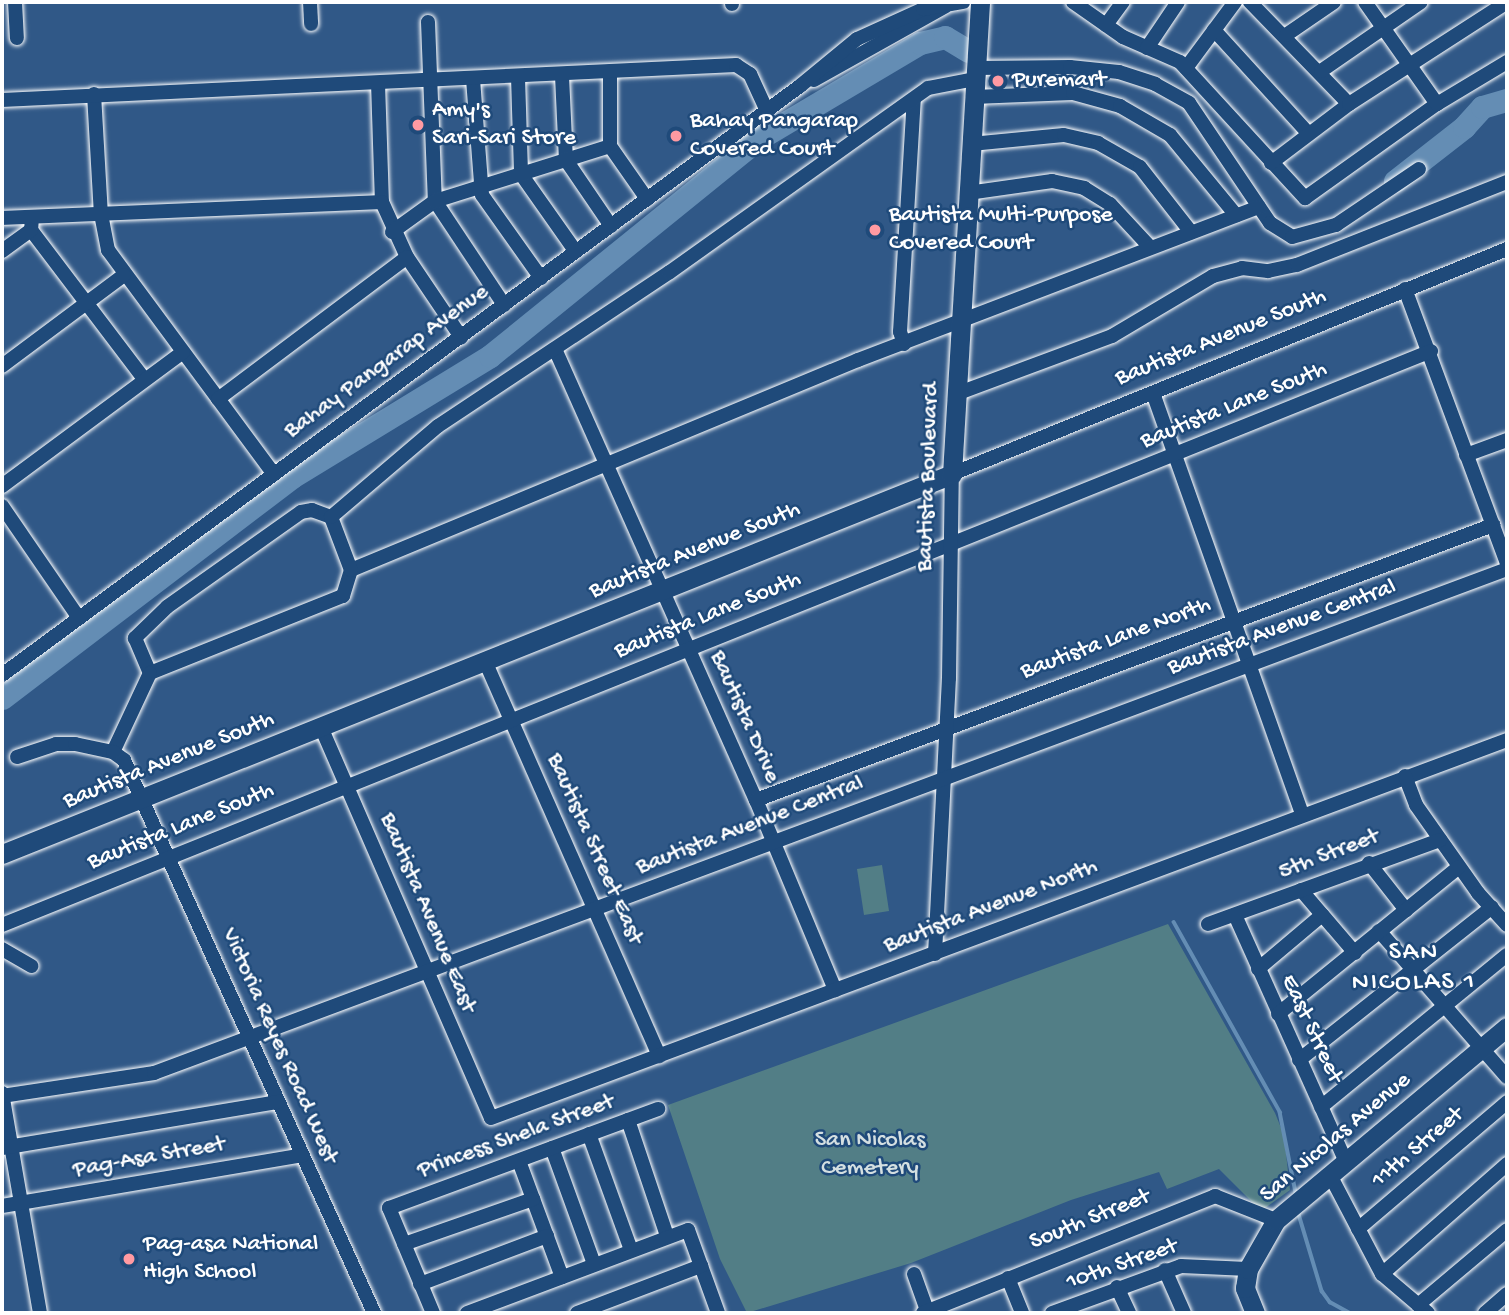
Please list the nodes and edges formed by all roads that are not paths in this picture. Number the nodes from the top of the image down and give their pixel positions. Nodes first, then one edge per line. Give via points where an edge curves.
1 (15, 2) edge
2 (310, 2) edge
3 (963, 2) edge
4 (980, 2) edge
5 (1073, 2) edge
6 (1123, 2) edge
7 (1178, 2) edge
8 (1234, 2) edge
9 (1250, 2) edge
10 (1334, 2) edge
11 (1364, 2) edge
12 (1421, 2) edge
13 (1507, 2) edge
14 (428, 22) dead end
15 (311, 24) dead end
16 (1106, 25) junction
17 (1384, 29) junction
18 (1214, 30) junction
19 (1286, 35) junction
20 (17, 38) dead end
21 (1147, 48) junction
22 (1507, 62) edge
23 (1409, 65) junction
24 (1186, 68) junction
25 (1321, 72) junction
26 (610, 73) junction
27 (562, 76) junction
28 (518, 77) junction
29 (473, 79) junction
30 (430, 81) junction
31 (975, 81) junction
32 (377, 83) junction
33 (94, 94) junction
34 (914, 99) junction
35 (2, 100) edge
36 (1349, 104) junction
37 (1437, 104) junction
38 (767, 111) junction
39 (1308, 133) junction
40 (971, 144) junction
41 (610, 146) junction
42 (566, 160) junction
43 (1271, 163) junction
44 (1419, 170) dead end
45 (521, 174) junction
46 (1507, 181) edge
47 (481, 187) junction
48 (968, 192) junction
49 (647, 199) junction
50 (435, 201) junction
51 (382, 202) junction
52 (1259, 207) junction
53 (101, 214) junction
54 (1236, 215) junction
55 (2, 218) edge
56 (31, 224) junction
57 (611, 226) junction
58 (392, 232) junction
59 (1191, 232) junction
60 (1150, 247) junction
61 (1507, 248) edge
62 (2, 251) edge
63 (576, 252) junction
64 (407, 257) junction
65 (124, 275) junction
66 (541, 278) junction
67 (1405, 289) junction
68 (87, 304) junction
69 (504, 305) junction
70 (961, 321) junction
71 (461, 337) junction
72 (904, 344) junction
73 (555, 349) junction
74 (183, 352) junction
75 (1431, 352) junction
76 (2, 366) edge
77 (145, 380) junction
78 (1153, 393) junction
79 (956, 394) junction
80 (218, 399) junction
81 (1507, 440) edge
82 (1171, 455) junction
83 (1466, 456) junction
84 (606, 465) junction
85 (274, 474) junction
86 (951, 474) junction
87 (2, 486) edge
88 (2, 506) edge
89 (331, 517) junction
90 (1493, 525) junction
91 (950, 541) junction
92 (1507, 563) edge
93 (1507, 569) edge
94 (351, 570) junction
95 (663, 591) junction
96 (79, 618) junction
97 (1232, 620) junction
98 (688, 648) junction
99 (485, 661) junction
100 (1250, 664) junction
101 (150, 673) junction
102 (2, 675) edge
103 (510, 718) junction
104 (321, 727) junction
105 (947, 727) junction
106 (1507, 740) edge
107 (113, 752) junction
108 (17, 757) dead end
109 (1405, 776) junction
110 (943, 777) junction
111 (348, 785) junction
112 (143, 798) junction
113 (756, 800) junction
114 (1302, 813) junction
115 (1440, 839) junction
116 (771, 843) junction
117 (2, 854) edge
118 (169, 856) junction
119 (1369, 863) junction
120 (1458, 867) junction
121 (1301, 890) junction
122 (1492, 907) junction
123 (596, 909) junction
124 (1406, 910) junction
125 (1235, 915) junction
126 (1322, 915) junction
127 (2, 925) edge
128 (1208, 925) dead end
129 (1507, 925) edge
130 (1379, 931) junction
131 (2, 949) edge
132 (1355, 953) junction
133 (935, 954) junction
134 (1507, 955) edge
135 (31, 966) dead end
136 (1412, 968) junction
137 (1258, 970) junction
138 (426, 971) junction
139 (835, 990) junction
140 (1444, 1005) junction
141 (1278, 1014) junction
142 (1507, 1027) edge
143 (249, 1038) junction
144 (1481, 1047) junction
145 (659, 1056) junction
146 (1299, 1060) junction
147 (1507, 1077) edge
148 (2, 1095) edge
149 (278, 1102) junction
150 (1507, 1102) edge
151 (1321, 1107) junction
152 (658, 1109) dead end
153 (491, 1118) joint
154 (628, 1120) junction
155 (589, 1134) junction
156 (7, 1147) edge
157 (552, 1148) junction
158 (303, 1155) junction
159 (519, 1161) junction
160 (1346, 1162) junction
161 (1507, 1164) edge
162 (1330, 1175) junction
163 (533, 1199) junction
164 (23, 1203) junction
165 (2, 1206) edge
166 (1276, 1220) junction
167 (1358, 1229) junction
168 (1507, 1230) edge
169 (547, 1236) junction
170 (667, 1236) junction
171 (404, 1244) junction
172 (631, 1250) junction
173 (594, 1264) junction
174 (701, 1266) junction
175 (1165, 1269) junction
176 (1248, 1269) junction
177 (914, 1274) dead end
178 (1382, 1274) junction
179 (562, 1277) junction
180 (1008, 1278) junction
181 (420, 1284) junction
182 (1117, 1287) junction
183 (1078, 1308) edge
184 (1423, 1309) edge
185 (713, 1312) edge
186 (40, 1313) edge
187 (374, 1313) edge
188 (433, 1313) edge
189 (467, 1313) edge
190 (577, 1313) edge
191 (926, 1313) edge
192 (1022, 1313) edge
193 (1052, 1313) edge
194 (1129, 1313) edge
195 (1184, 1313) edge
196 (1255, 1313) edge

1 - 20 street
2 - 15 street
3 - 38 street, Bahay Pangarap Avenue via 946,6 800,86
4 - 31 street, Bautista Boulevard
5 - 16 street
6 - 16 street
7 - 21 street
8 - 18 street
9 - 19 street
10 - 19 street
11 - 17 street
12 - 17 street
13 - 23 street
14 - 30 street
16 - 21 street
17 - 23 street
17 - 25 street
18 - 24 street
18 - 39 street
19 - 25 street
21 - 24 street
22 - 37 street
23 - 36 street
23 - 37 street
24 - 43 street
25 - 36 street
26 - 27 street
26 - 38 street via 736,65 750,74
26 - 41 street
27 - 28 street
27 - 42 street
28 - 29 street
28 - 45 street
29 - 30 street
29 - 47 street
30 - 32 street
30 - 50 street
31 - 34 street via 939,84
31 - 40 street, Bautista Boulevard
31 - 52 street via 1070,67 1119,72 1155,84 1189,103
31 - 54 street via 1100,97 1170,135
32 - 33 street
32 - 51 street
33 - 35 street
33 - 53 street
34 - 72 street via 900,332
34 - 73 street
36 - 39 street
37 - 43 street via 1305,198
38 - 49 street, Bahay Pangarap Avenue
39 - 43 street
40 - 48 street, Bautista Boulevard
40 - 59 street via 1063,135 1098,143 1140,167
41 - 42 street
41 - 49 street
42 - 45 street
42 - 57 street
44 - 52 street via 1336,225 1304,237 1281,232
45 - 47 street
45 - 63 street
46 - 79 street via 1297,265 1268,271 1242,268 1213,276 1112,336
47 - 50 street
47 - 66 street
48 - 60 street via 1052,181 1084,188 1110,204
48 - 70 street, Bautista Boulevard
49 - 57 street, Bahay Pangarap Avenue
50 - 58 street
50 - 69 street
51 - 53 street
51 - 58 street
52 - 54 street
53 - 56 street
53 - 65 street via 105,243
54 - 59 street
55 - 56 street
56 - 62 street
56 - 68 street
57 - 63 street, Bahay Pangarap Avenue
58 - 64 street
59 - 60 street
60 - 70 street
61 - 67 street, Bautista Avenue South
63 - 66 street, Bahay Pangarap Avenue
64 - 71 street
64 - 80 street
65 - 68 street
65 - 74 street
66 - 69 street, Bahay Pangarap Avenue
67 - 75 street
67 - 78 street, Bautista Avenue South
68 - 76 street
68 - 77 street
69 - 71 street, Bahay Pangarap Avenue
70 - 72 street
70 - 79 street, Bautista Boulevard
71 - 85 street, Bahay Pangarap Avenue
72 - 84 street
73 - 84 street, Bautista Drive
73 - 89 street via 438,426
74 - 77 street
74 - 80 street
75 - 82 street, Bautista Lane South
75 - 83 street
77 - 87 street
78 - 82 street
78 - 86 street, Bautista Avenue South
79 - 86 street, Bautista Boulevard
80 - 85 street
81 - 83 street
82 - 91 street, Bautista Lane South
82 - 97 street
83 - 90 street
84 - 94 street
84 - 95 street, Bautista Drive
85 - 96 street, Bahay Pangarap Avenue
86 - 91 street, Bautista Boulevard
86 - 95 street, Bautista Avenue South
88 - 96 street
89 - 94 street
89 - 101 street via 312,510 301,512 167,607 135,638
90 - 92 street
90 - 97 street, Bautista Lane North
91 - 98 street, Bautista Lane South
91 - 105 street, Bautista Boulevard
93 - 100 street, Bautista Avenue Central
94 - 101 street via 343,596
95 - 98 street, Bautista Drive
95 - 99 street, Bautista Avenue South
96 - 102 street, Bahay Pangarap Avenue
97 - 100 street
97 - 105 street, Bautista Lane North
98 - 103 street, Bautista Lane South
98 - 113 street, Bautista Drive
99 - 103 street, Bautista Street East
99 - 104 street, Bautista Avenue South
100 - 110 street, Bautista Avenue Central
100 - 114 street
101 - 107 street
103 - 111 street, Bautista Lane South
103 - 123 street, Bautista Street East
104 - 111 street, Bautista Avenue East
104 - 112 street, Bautista Avenue South
105 - 110 street, Bautista Boulevard
105 - 113 street, Bautista Lane North
106 - 109 street, Bautista Avenue North
107 - 108 street via 56,744
107 - 112 street, Victoria Reyes Road West via 124,760
109 - 114 street, Bautista Avenue North
109 - 115 street via 1416,805
110 - 116 street, Bautista Avenue Central
110 - 133 street, Bautista Boulevard
111 - 118 street, Bautista Lane South
111 - 138 street, Bautista Avenue East
112 - 117 street, Bautista Avenue South
112 - 118 street, Victoria Reyes Road West
113 - 116 street, Bautista Drive
114 - 133 street, Bautista Avenue North
115 - 119 street, 5th Street
115 - 120 street
116 - 123 street, Bautista Avenue Central
116 - 139 street, Bautista Drive
118 - 127 street, Bautista Lane South
118 - 143 street, Victoria Reyes Road West
119 - 121 street, 5th Street
119 - 124 street
120 - 122 street
120 - 124 street
121 - 125 street, 5th Street
121 - 126 street
122 - 129 street
122 - 136 street
123 - 138 street, Bautista Avenue Central
123 - 145 street, Bautista Street East
124 - 130 street
125 - 128 street, 5th Street
125 - 137 street, East Street
126 - 132 street
126 - 137 street
130 - 132 street
130 - 136 street
131 - 135 street
132 - 141 street
133 - 139 street, Bautista Avenue North
134 - 140 street
136 - 140 street
136 - 146 street
137 - 141 street, East Street
138 - 143 street, Bautista Avenue Central
138 - 153 street, Bautista Avenue East
139 - 145 street, Bautista Avenue North
140 - 144 street
140 - 151 street
141 - 146 street, East Street
142 - 144 street, San Nicolas Avenue
143 - 148 street, Bautista Avenue Central via 154,1073
143 - 149 street, Victoria Reyes Road West
144 - 147 street
144 - 160 street, San Nicolas Avenue
145 - 153 street, Bautista Avenue North
146 - 151 street, East Street
148 - 156 street
149 - 156 street
149 - 158 street, Victoria Reyes Road West
150 - 167 street, 11th Street
151 - 160 street, East Street
152 - 154 street, Princess Shela Street
154 - 155 street, Princess Shela Street
154 - 170 street
155 - 157 street, Princess Shela Street
155 - 172 street
156 - 164 street
157 - 159 street, Princess Shela Street
157 - 173 street
158 - 164 street, Pag-Asa Street
158 - 187 street, Victoria Reyes Road West
159 - 163 street
159 - 171 street, Princess Shela Street via 389,1208
160 - 162 street, San Nicolas Avenue
161 - 178 street
162 - 166 street, San Nicolas Avenue
162 - 167 street
163 - 169 street
163 - 171 street
164 - 165 street, Pag-Asa Street
164 - 186 street
166 - 176 street, San Nicolas Avenue
166 - 180 street, South Street via 1215,1196
167 - 178 street
168 - 184 street
169 - 179 street
169 - 181 street
170 - 172 street
170 - 174 street via 688,1230
171 - 181 street
172 - 173 street
173 - 179 street
174 - 185 street
174 - 190 street
175 - 176 street, 10th Street via 1194,1265
175 - 182 street, 10th Street
175 - 195 street
176 - 196 street via 1245,1288
177 - 191 street
178 - 184 street
179 - 189 street
180 - 191 street, South Street
180 - 192 street
181 - 188 street
182 - 183 street, 10th Street
182 - 194 street
183 - 193 street, 10th Street

